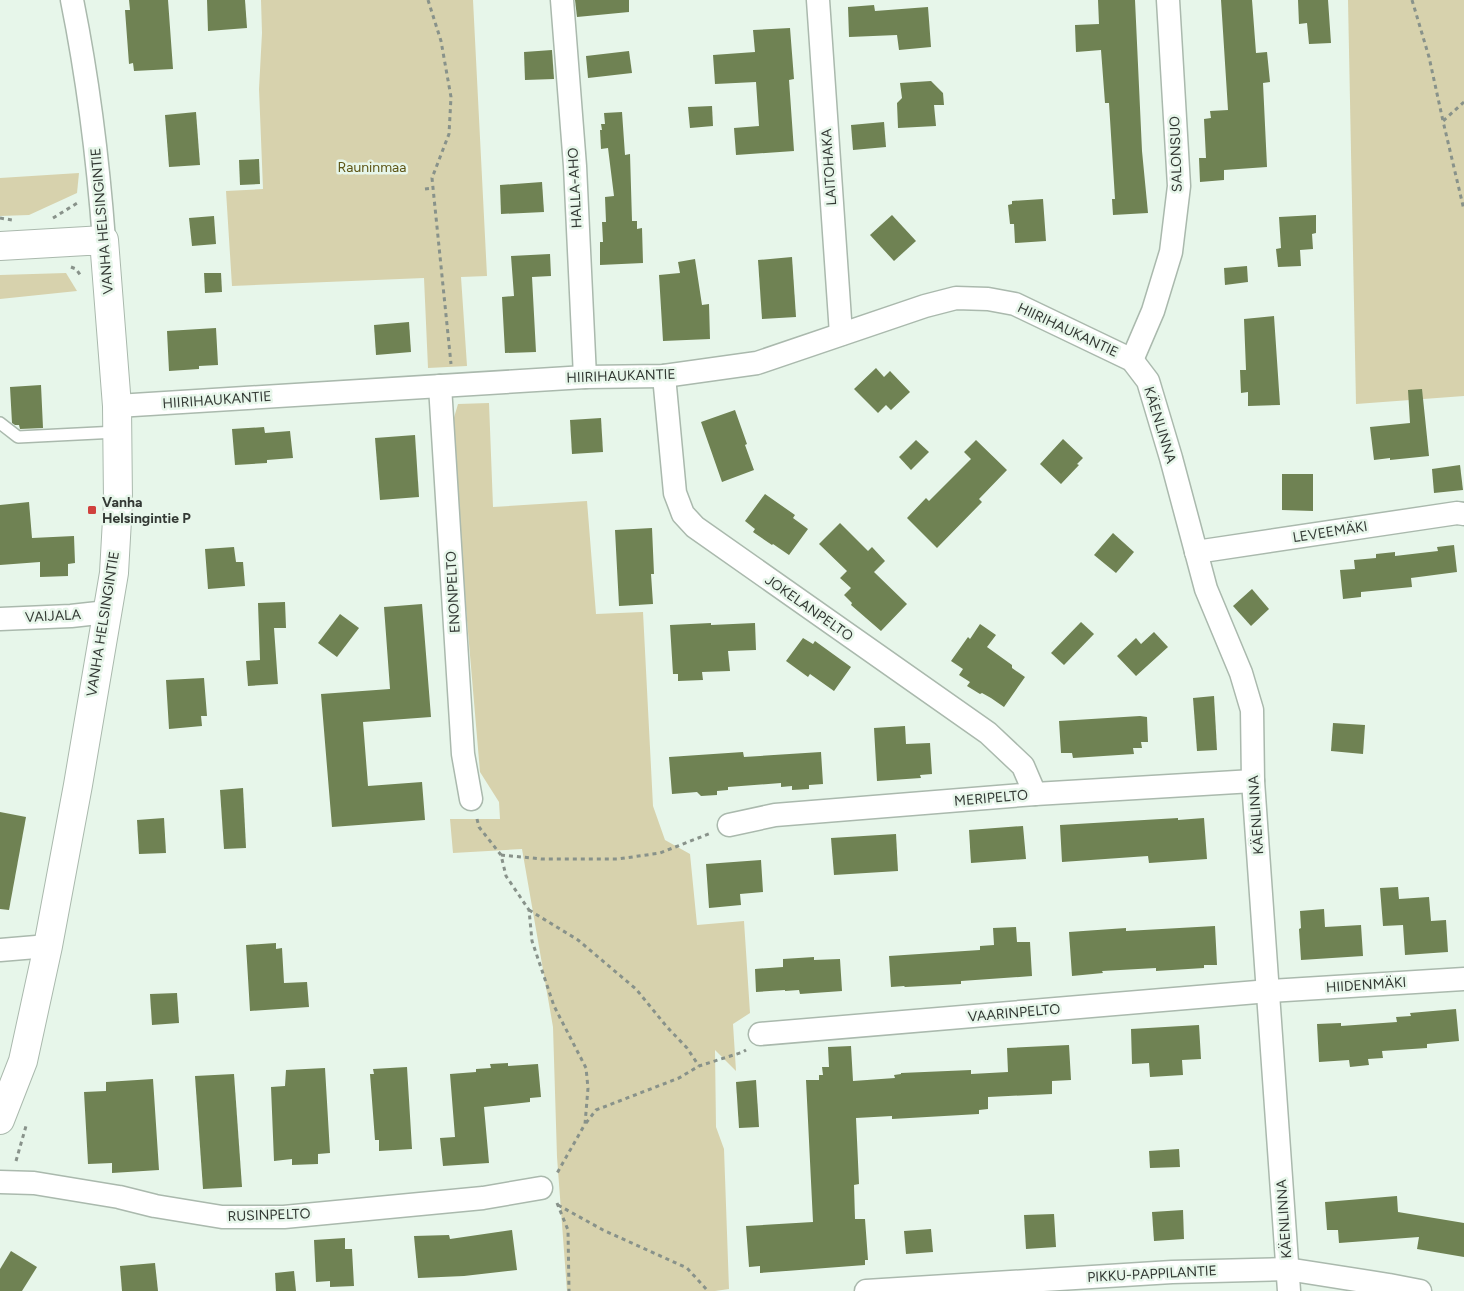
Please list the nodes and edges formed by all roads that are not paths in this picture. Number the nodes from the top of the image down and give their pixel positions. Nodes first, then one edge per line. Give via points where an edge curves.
1 (72, 0) edge
2 (562, 0) edge
3 (818, 0) edge
4 (1168, 0) edge
5 (104, 240) junction
6 (0, 246) edge
7 (841, 334) junction
8 (1132, 360) junction
9 (664, 376) junction
10 (585, 377) junction
11 (447, 385) junction
12 (117, 419) junction
13 (0, 423) edge
14 (1464, 514) edge
15 (1196, 552) junction
16 (107, 612) junction
17 (0, 619) edge
18 (1253, 781) junction
19 (1035, 794) junction
20 (471, 799) road end
21 (729, 824) road end
22 (48, 946) junction
23 (0, 950) edge
24 (1464, 979) edge
25 (1269, 992) junction
26 (760, 1034) road end
27 (0, 1120) edge
28 (0, 1182) edge
29 (551, 1187) road end
30 (1288, 1280) edge
31 (866, 1291) edge
32 (1420, 1291) edge

1 - 5 street, VANHA HELSINGINTIE via 97,157
2 - 10 street, HALLA-AHO via 575,166
3 - 7 street, LAITOHAKA
4 - 8 street, SALONSUO via 1180,186 1170,252 1153,311
5 - 6 street
5 - 12 street, VANHA HELSINGINTIE
7 - 8 street, HIIRIHAUKANTIE via 956,298 988,299 1015,304
7 - 9 street, HIIRIHAUKANTIE via 758,363
8 - 15 street, KÄENLINNA via 1148,381
9 - 10 street, HIIRIHAUKANTIE
9 - 19 street, JOKELANPELTO via 675,493 683,514 695,527 988,733 1023,766
10 - 11 street, HIIRIHAUKANTIE
11 - 12 street, HIIRIHAUKANTIE
11 - 20 street, ENONPELTO via 463,754
12 - 13 lane via 18,437
12 - 16 street, VANHA HELSINGINTIE via 118,502 114,573
14 - 15 street, LEVEEMÄKI
15 - 18 street, KÄENLINNA via 1206,589 1252,710
16 - 17 street, VAIJALA
16 - 22 street, VANHA HELSINGINTIE
18 - 19 street, MERIPELTO
18 - 25 street, KÄENLINNA
19 - 21 street, MERIPELTO via 775,815
22 - 23 street
22 - 27 street, VANHA HELSINGINTIE via 23,1061
24 - 25 street, HIIDENMÄKI
25 - 26 street, VAARINPELTO
25 - 30 street, KÄENLINNA
28 - 29 street, RUSINPELTO via 34,1183 222,1217 284,1217 483,1198
30 - 31 street, PIKKU-PAPPILANTIE via 1162,1273
30 - 32 street, PIKKU-PAPPILANTIE via 1389,1285

